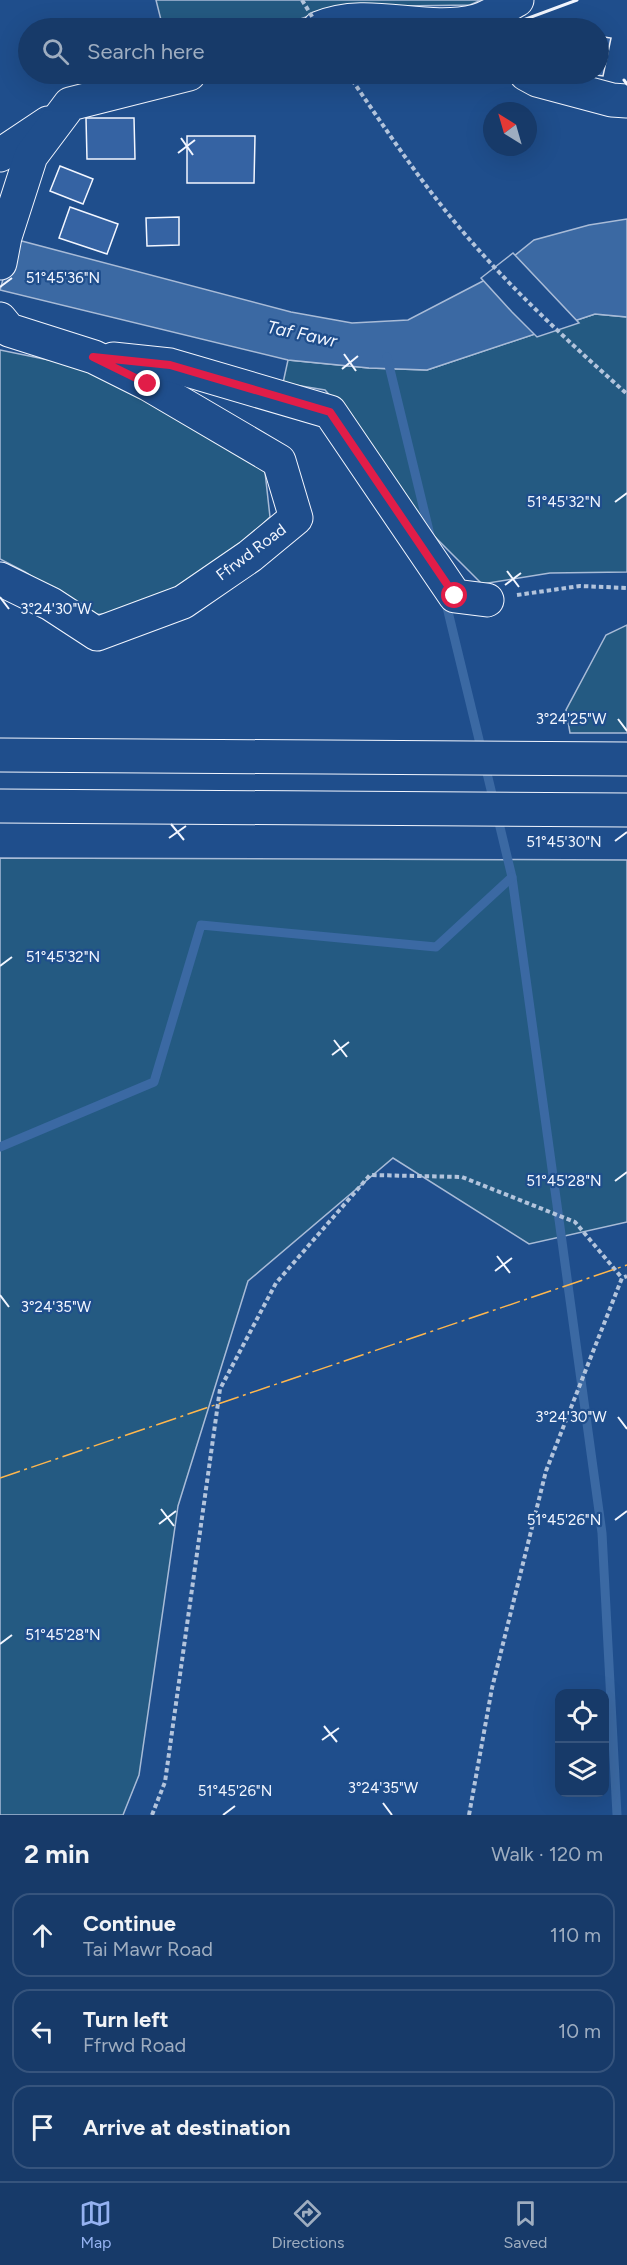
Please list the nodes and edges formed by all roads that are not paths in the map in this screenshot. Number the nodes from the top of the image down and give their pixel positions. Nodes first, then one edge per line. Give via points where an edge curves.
1 (517, 0) edge
2 (490, 18) edge
3 (149, 84) edge
4 (552, 84) edge
5 (627, 101) edge
6 (58, 118) junction
7 (0, 155) edge
8 (2, 250) edge
9 (0, 319) edge
10 (93, 357) junction
11 (0, 579) edge
12 (486, 600) road end
13 (0, 756) edge
14 (627, 759) edge
15 (0, 806) edge
16 (627, 810) edge

1 - 2 main road
3 - 6 main road via 70,104
4 - 5 main road
6 - 7 main road
6 - 8 main road via 31,156
9 - 10 main road, Ffrwd Road via 9,330
10 - 11 main road, Ffrwd Road via 148,384 279,461 296,518 250,556 183,602 97,634 51,604
10 - 12 main road via 170,365 330,412 455,596
13 - 14 main road
15 - 16 main road

